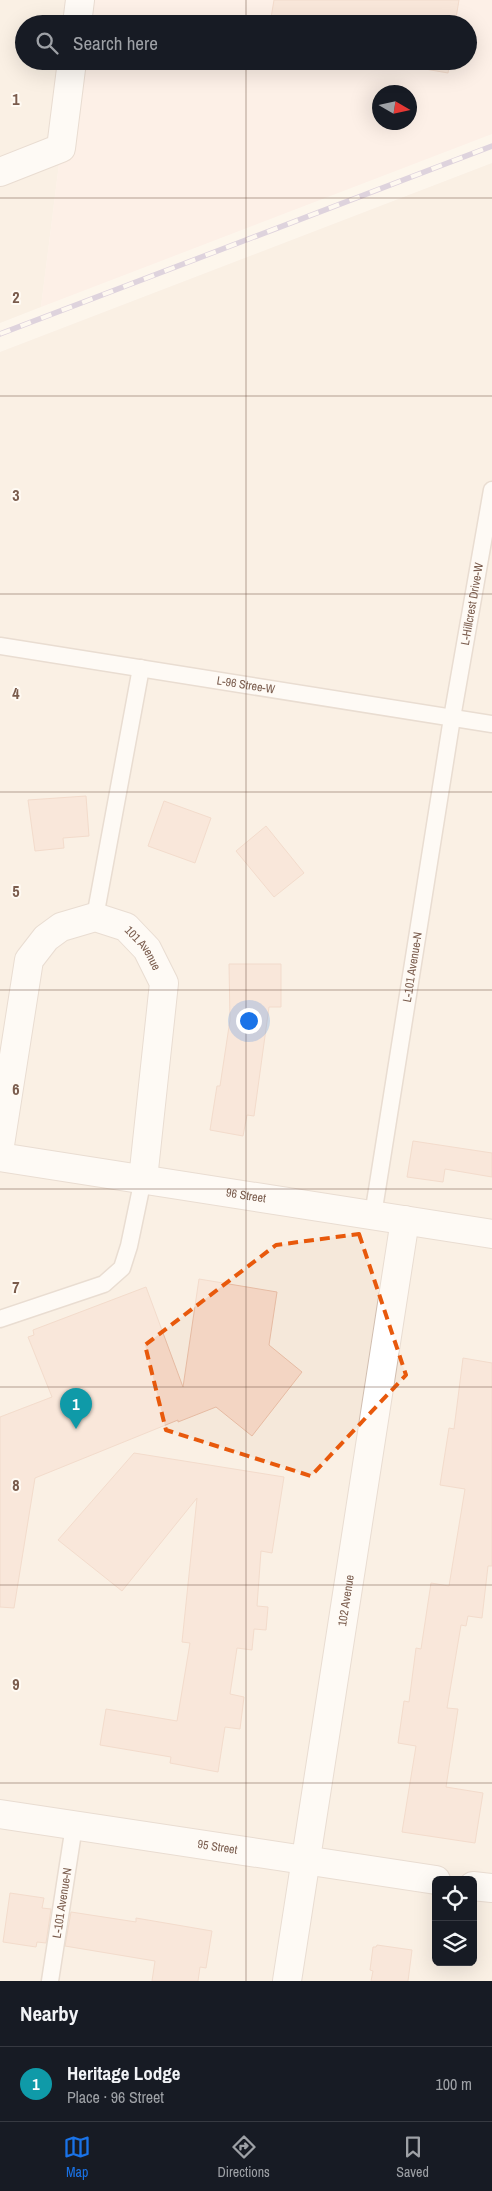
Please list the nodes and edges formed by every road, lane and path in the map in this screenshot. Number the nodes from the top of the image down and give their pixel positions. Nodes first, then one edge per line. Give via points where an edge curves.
1 (80, 0) edge
2 (78, 15) edge
3 (71, 70) edge
4 (0, 172) edge
5 (492, 490) edge
6 (0, 646) edge
7 (141, 668) junction
8 (452, 718) junction
9 (492, 724) edge
10 (95, 917) junction
11 (0, 1145) edge
12 (0, 1157) edge
13 (143, 1179) junction
14 (373, 1215) junction
15 (405, 1220) junction
16 (492, 1234) edge
17 (0, 1319) edge
18 (0, 1814) edge
19 (74, 1826) junction
20 (307, 1860) junction
21 (432, 1879) edge
22 (477, 1886) edge
23 (492, 1888) edge
24 (50, 1981) edge
25 (287, 1981) edge

1 - 2 street
3 - 4 street via 61,148
5 - 8 lane, L-Hillcrest Drive-W
6 - 7 lane, L-96 Stree-W
7 - 8 lane, L-96 Stree-W
7 - 10 lane
8 - 9 lane, L-96 Stree-W
8 - 14 lane, L-101 Avenue-N
10 - 11 street via 61,927 46,938 29,960
10 - 13 street, 101 Avenue via 126,926 146,949 164,982
12 - 13 street, 96 Street
13 - 14 street, 96 Street
13 - 17 lane via 122,1268 104,1284
14 - 15 street, 96 Street
15 - 16 street, 96 Street
15 - 20 street, 102 Avenue
18 - 19 street, 95 Street
19 - 20 street, 95 Street
19 - 24 lane, L-101 Avenue-N
20 - 21 street, 95 Street
20 - 25 street, 102 Avenue
22 - 23 street

